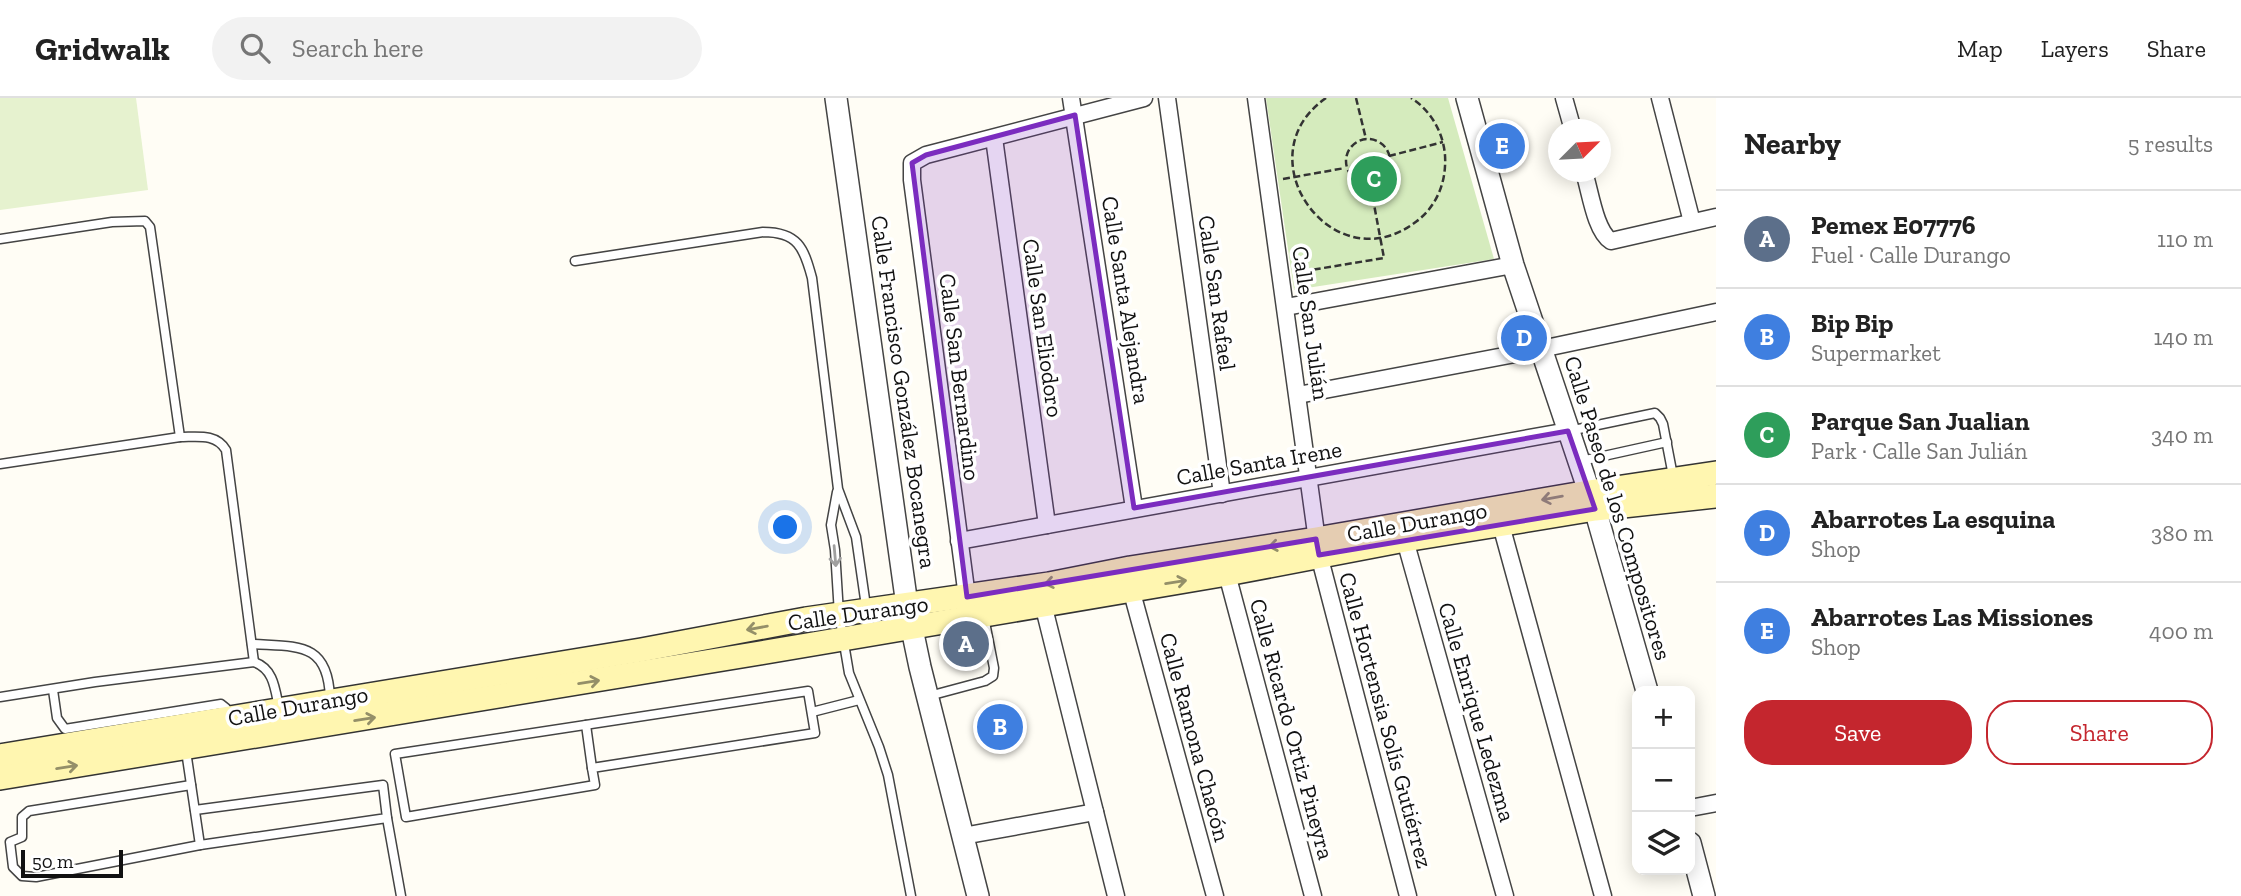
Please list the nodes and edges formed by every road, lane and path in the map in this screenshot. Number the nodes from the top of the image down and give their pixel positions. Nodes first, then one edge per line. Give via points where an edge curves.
1 (836, 98) edge
2 (1071, 98) edge
3 (1144, 98) edge
4 (1167, 98) edge
5 (1256, 98) edge
6 (1326, 98) edge
7 (1356, 98) edge
8 (1411, 98) edge
9 (1467, 98) edge
10 (1564, 98) edge
11 (1660, 98) edge
12 (1075, 115) junction
13 (1570, 119) edge
14 (994, 138) junction
15 (1366, 139) junction
16 (1443, 142) junction
17 (1389, 156) junction
18 (1346, 168) junction
19 (1294, 177) junction
20 (1269, 181) junction
21 (1587, 182) edge
22 (1370, 183) junction
23 (1716, 217) edge
24 (1692, 222) junction
25 (1380, 237) junction
26 (0, 239) edge
27 (575, 261) dead end
28 (1513, 265) junction
29 (1291, 273) dead end
30 (1286, 307) junction
31 (1716, 312) edge
32 (1541, 349) junction
33 (1298, 395) junction
34 (1568, 432) junction
35 (180, 437) junction
36 (1667, 442) junction
37 (1578, 461) junction
38 (0, 464) edge
39 (1716, 473) edge
40 (1308, 478) junction
41 (1674, 479) junction
42 (838, 489) junction
43 (1222, 494) junction
44 (1716, 496) edge
45 (1592, 500) junction
46 (1135, 509) junction
47 (1047, 524) junction
48 (1501, 525) junction
49 (1405, 540) junction
50 (958, 541) junction
51 (1318, 547) junction
52 (1227, 574) junction
53 (1131, 589) junction
54 (967, 597) junction
55 (1043, 604) junction
56 (866, 611) junction
57 (839, 614) junction
58 (983, 614) junction
59 (910, 616) junction
60 (870, 634) junction
61 (844, 639) junction
62 (252, 644) junction
63 (254, 662) junction
64 (1646, 686) edge
65 (53, 690) junction
66 (927, 697) junction
67 (0, 698) edge
68 (330, 700) junction
69 (859, 700) junction
70 (280, 709) junction
71 (812, 712) junction
72 (230, 718) junction
73 (586, 724) junction
74 (328, 725) junction
75 (283, 732) junction
76 (234, 740) junction
77 (185, 748) junction
78 (4, 754) edge
79 (592, 768) junction
80 (0, 778) edge
81 (191, 785) junction
82 (1716, 803) edge
83 (1695, 806) edge
84 (195, 810) junction
85 (1096, 812) junction
86 (387, 818) junction
87 (963, 836) junction
88 (200, 845) junction
89 (1695, 862) edge
90 (401, 896) edge
91 (911, 896) edge
92 (978, 896) edge
93 (1116, 896) edge
94 (1215, 896) edge
95 (1313, 896) edge
96 (1408, 896) edge
97 (1505, 896) edge
98 (1603, 896) edge
99 (1704, 896) edge

1 - 59 street, Calle Francisco González Bocanegra
2 - 12 street, Calle Santa Alejandra
3 - 12 street
4 - 43 street, Calle San Rafael
5 - 20 street, Calle San Julián
6 - 19 path via 1301,127 1295,143
7 - 15 path
8 - 16 path via 1434,121
9 - 28 street, Calle Paseo de los Compositores
10 - 13 street
11 - 24 street
12 - 14 street
12 - 46 street, Calle Santa Alejandra
14 - 47 street, Calle San Eliodoro
14 - 50 street, Calle San Bernardino via 926,155 912,163
15 - 17 path via 1378,141
15 - 18 path via 1349,149
16 - 17 path
16 - 25 path via 1445,174 1433,204 1410,226
17 - 22 path via 1384,177
18 - 19 path
18 - 22 path via 1356,180
19 - 20 path
19 - 25 path via 1306,203 1325,224 1361,238
20 - 30 street, Calle San Julián
21 - 24 street via 1607,239 1616,241
22 - 25 path
23 - 24 street
25 - 29 path via 1384,258
26 - 35 lane via 145,221 150,227
27 - 42 lane via 763,232 798,242 812,278
28 - 30 street
28 - 32 street, Calle Paseo de los Compositores
30 - 33 street, Calle San Julián
31 - 32 street
32 - 33 street
32 - 34 street, Calle Paseo de los Compositores
33 - 40 street, Calle San Julián
34 - 36 lane via 1655,413
34 - 37 street, Calle Paseo de los Compositores
34 - 40 street, Calle Santa Irene
35 - 38 lane
35 - 62 lane via 216,439 226,450
36 - 37 lane
36 - 41 lane
37 - 45 street, Calle Paseo de los Compositores
39 - 41 main road, Calle Durango
40 - 43 street, Calle Santa Irene
40 - 51 street, Calle San Julián
41 - 45 main road, Calle Durango
42 - 56 lane via 856,537
42 -> 57 lane via 831,525
43 - 46 street, Calle Santa Irene
44 - 45 main road, Calle Durango
45 - 48 main road, Calle Durango
45 -> 51 main road, Calle Durango
45 - 64 street, Calle Paseo de los Compositores
46 - 47 street, Calle Santa Irene
47 - 50 street, Calle Santa Irene
48 - 49 main road, Calle Durango
48 - 98 street
49 - 51 main road, Calle Durango
49 - 97 street, Calle Enrique Ledezma
50 - 54 street, Calle San Bernardino
51 - 52 main road, Calle Durango
51 -> 54 main road, Calle Durango via 1130,568
51 - 96 street, Calle Hortensia Solís Gutiérrez
53 -> 52 main road, Calle Durango
52 - 95 street, Calle Ricardo Ortiz Pineyra
53 - 55 main road, Calle Durango
53 - 94 street, Calle Ramona Chacón
54 - 59 main road, Calle Durango
55 - 58 main road, Calle Durango
55 - 85 street
56 - 57 main road, Calle Durango
56 - 59 main road, Calle Durango
56 - 60 lane
57 - 61 lane
57 -> 68 main road, Calle Durango
58 - 59 main road, Calle Durango
58 - 66 lane via 993,676
59 - 60 main road, Calle Durango
59 - 66 street, Calle Francisco González Bocanegra
60 - 61 main road, Calle Durango
61 - 69 lane
74 -> 61 main road, Calle Durango
62 - 63 lane
62 - 68 lane via 299,647 318,656 325,668
63 - 65 lane
63 - 70 lane via 270,672
65 - 67 lane
65 - 72 lane via 57,718 65,729 213,705 224,706
66 - 87 street, Calle Francisco González Bocanegra
68 - 70 main road, Calle Durango
68 - 74 lane
69 - 71 lane
69 - 91 lane via 888,775
70 - 72 main road, Calle Durango
70 - 75 lane
71 - 73 lane via 808,691
71 - 79 lane via 815,733
72 - 76 lane
72 - 78 main road, Calle Durango
73 - 79 lane
73 - 79 lane via 395,754 406,817 595,785
74 - 75 main road, Calle Durango
75 - 76 main road, Calle Durango
76 - 77 main road, Calle Durango
80 -> 77 main road, Calle Durango
77 - 81 lane
81 - 84 lane
81 - 88 lane via 29,811 22,817 23,836 10,842 10,848 13,867 28,877
82 - 83 street
84 - 86 lane via 383,785
84 - 88 lane
85 - 87 street
85 - 93 street
86 - 88 lane
86 - 90 lane
87 - 92 street, Calle Francisco González Bocanegra
89 - 99 street

